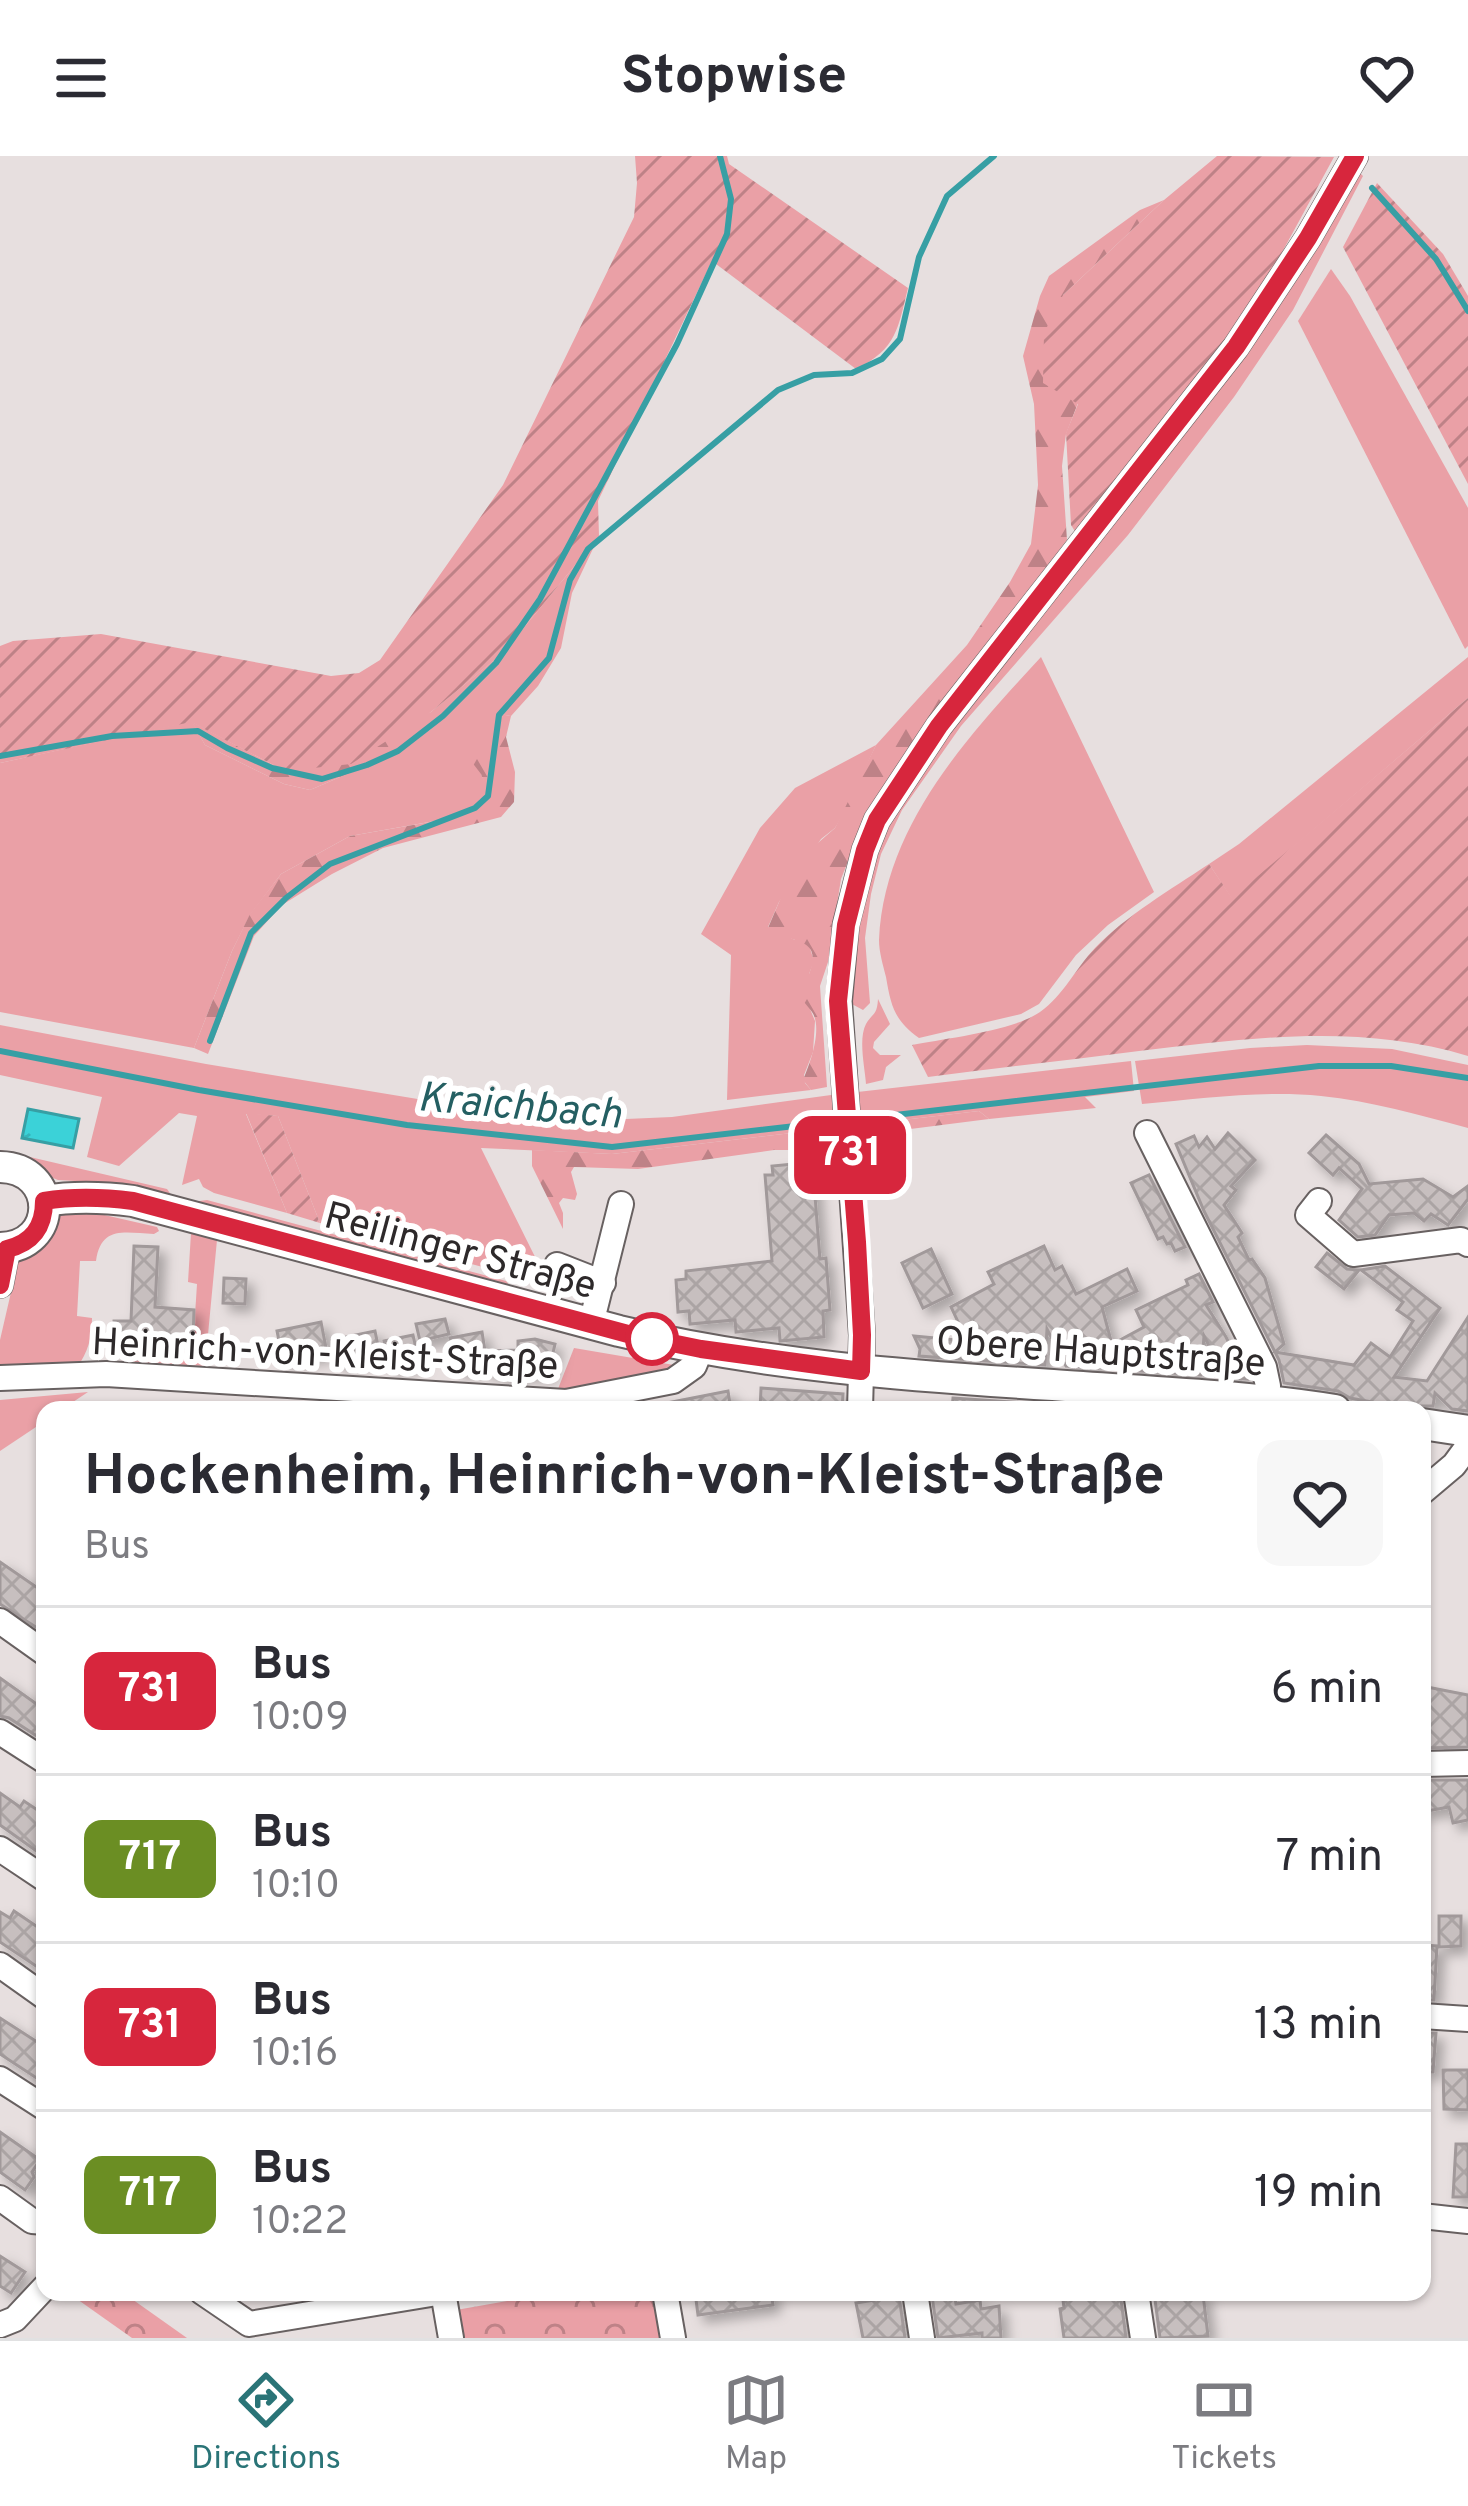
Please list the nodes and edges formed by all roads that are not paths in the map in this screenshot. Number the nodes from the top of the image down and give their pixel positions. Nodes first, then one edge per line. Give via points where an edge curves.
1 (1355, 156) edge
2 (1147, 1133) dead end
3 (0, 1167) edge
4 (44, 1201) junction
5 (1319, 1201) dead end
6 (621, 1204) dead end
7 (1468, 1244) edge
8 (3, 1248) edge
9 (557, 1264) dead end
10 (603, 1283) junction
11 (0, 1285) edge
12 (591, 1324) junction
13 (701, 1349) junction
14 (861, 1371) junction
15 (0, 1378) edge
16 (318, 1399) edge
17 (1267, 1399) junction
18 (389, 1401) edge
19 (587, 1401) edge
20 (860, 1401) edge
21 (1179, 1401) edge
22 (1216, 1401) edge
23 (1279, 1401) edge
24 (1431, 1425) edge
25 (1468, 1431) edge
26 (1468, 1446) edge
27 (1431, 1484) edge
28 (0, 1621) edge
29 (36, 1647) edge
30 (0, 1732) edge
31 (36, 1755) edge
32 (1468, 1763) edge
33 (1431, 1764) edge
34 (0, 1849) edge
35 (36, 1873) edge
36 (0, 1965) edge
37 (36, 1991) edge
38 (1431, 2017) edge
39 (1468, 2019) edge
40 (0, 2079) edge
41 (36, 2102) edge
42 (0, 2198) edge
43 (1431, 2217) edge
44 (1468, 2221) edge
45 (36, 2222) edge
46 (36, 2294) edge
47 (212, 2301) edge
48 (397, 2301) edge
49 (445, 2301) edge
50 (667, 2301) edge
51 (916, 2301) edge
52 (1137, 2301) edge
53 (5, 2318) edge
54 (245, 2331) edge
55 (451, 2338) edge
56 (673, 2338) edge
57 (922, 2338) edge
58 (1143, 2338) edge

1 - 14 street via 1250,327 939,726 877,820 846,925 838,1001
2 - 17 street via 1264,1367
3 - 4 main road via 28,1175
4 - 8 main road via 36,1233
4 - 12 main road, Reilinger Straße via 133,1201
5 - 7 street via 1308,1215 1354,1254
6 - 10 street
8 - 11 street
9 - 10 street
10 - 12 street
12 - 13 main road, Reilinger Straße
13 - 14 main road, Reilinger Straße
13 - 19 street, Heinrich-von-Kleist-Straße via 673,1381
14 - 20 street
14 - 21 main road, Obere Hauptstraße
15 - 16 street, Heinrich-von-Kleist-Straße via 106,1374
16 - 18 street, Heinrich-von-Kleist-Straße
17 - 22 main road, Obere Hauptstraße
17 - 23 main road, Obere Hauptstraße
24 - 25 main road
26 - 27 street
28 - 29 street
30 - 31 street
32 - 33 street
34 - 35 street
36 - 37 street
38 - 39 street
40 - 41 street
42 - 45 street
43 - 44 street
46 - 53 street
47 - 54 street
48 - 54 street
49 - 55 street
50 - 56 street
51 - 57 street
52 - 58 street

